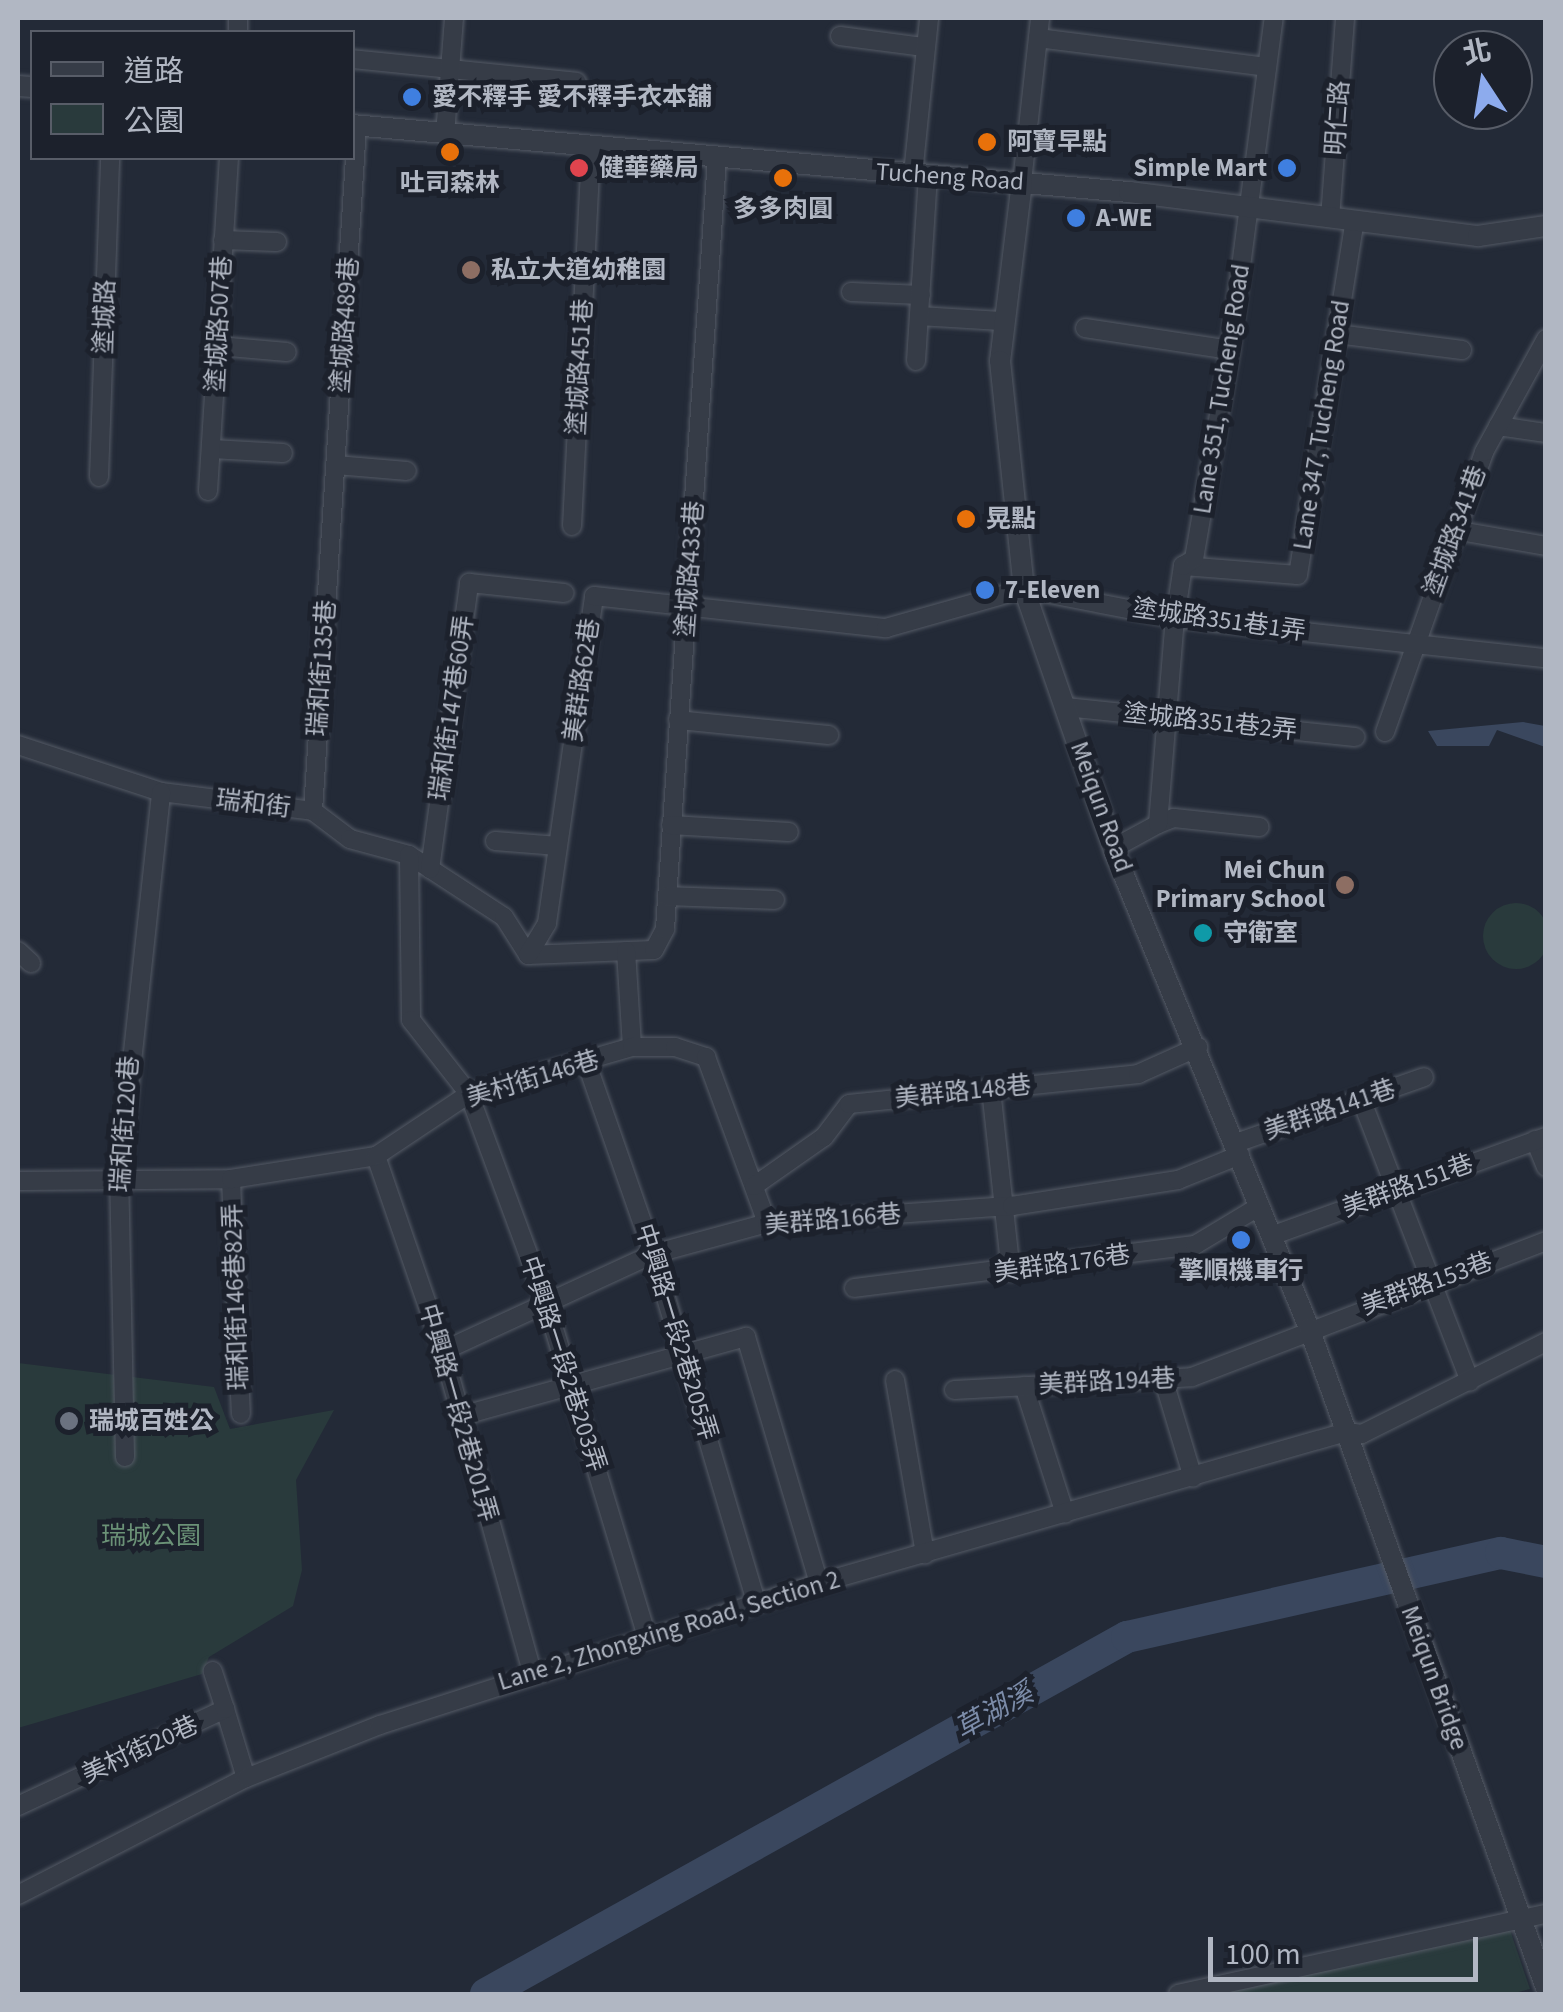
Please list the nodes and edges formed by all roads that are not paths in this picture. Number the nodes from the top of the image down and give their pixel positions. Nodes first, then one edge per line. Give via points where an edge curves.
1 (454, 18) edge
2 (929, 18) edge
3 (1040, 18) edge
4 (1274, 18) edge
5 (1345, 18) edge
6 (840, 36) dead end
7 (1038, 38) junction
8 (924, 47) junction
9 (355, 59) edge
10 (1266, 67) junction
11 (450, 69) junction
12 (577, 82) dead end
13 (355, 125) edge
14 (445, 136) junction
15 (591, 149) junction
16 (717, 158) junction
17 (110, 160) edge
18 (229, 160) edge
19 (353, 160) edge
20 (921, 175) junction
21 (1022, 182) junction
22 (1251, 206) junction
23 (1330, 218) junction
24 (1355, 221) junction
25 (1546, 226) edge
26 (223, 240) junction
27 (276, 242) dead end
28 (851, 292) dead end
29 (921, 295) junction
30 (919, 316) junction
31 (1000, 321) junction
32 (1084, 328) dead end
33 (1337, 334) junction
34 (1546, 339) edge
35 (218, 346) junction
36 (1230, 350) junction
37 (1462, 350) dead end
38 (287, 352) dead end
39 (916, 361) dead end
40 (1498, 426) junction
41 (1546, 433) edge
42 (212, 449) junction
43 (283, 453) dead end
44 (336, 465) junction
45 (407, 470) dead end
46 (100, 477) dead end
47 (208, 491) dead end
48 (332, 524) joint
49 (572, 526) dead end
50 (1454, 530) junction
51 (1546, 546) edge
52 (1183, 566) junction
53 (1024, 589) junction
54 (564, 593) dead end
55 (688, 607) junction
56 (1175, 618) junction
57 (1414, 646) junction
58 (1546, 658) edge
59 (1065, 707) junction
60 (1164, 718) junction
61 (678, 720) junction
62 (1385, 732) dead end
63 (829, 735) dead end
64 (1355, 737) dead end
65 (18, 745) edge
66 (161, 792) junction
67 (313, 811) junction
68 (1158, 824) junction
69 (671, 826) junction
70 (1260, 827) dead end
71 (789, 832) dead end
72 (496, 841) dead end
73 (558, 846) junction
74 (1114, 848) junction
75 (409, 856) junction
76 (430, 869) junction
77 (667, 896) junction
78 (776, 900) dead end
79 (626, 952) junction
80 (528, 955) junction
81 (632, 1047) junction
82 (1198, 1047) junction
83 (587, 1064) junction
84 (1424, 1077) dead end
85 (991, 1090) junction
86 (469, 1094) junction
87 (1361, 1099) junction
88 (1540, 1138) edge
89 (1238, 1149) junction
90 (376, 1156) junction
91 (1546, 1167) edge
92 (231, 1178) junction
93 (18, 1181) edge
94 (119, 1181) junction
95 (754, 1186) junction
96 (1396, 1191) junction
97 (1004, 1206) junction
98 (1260, 1206) junction
99 (767, 1223) junction
100 (1271, 1236) junction
101 (1546, 1240) edge
102 (653, 1254) junction
103 (1012, 1272) junction
104 (1432, 1282) junction
105 (854, 1288) dead end
106 (545, 1299) junction
107 (1310, 1328) junction
108 (1546, 1342) edge
109 (443, 1351) junction
110 (684, 1356) junction
111 (1163, 1378) junction
112 (895, 1380) dead end
113 (1470, 1382) junction
114 (571, 1384) junction
115 (1024, 1386) junction
116 (954, 1390) dead end
117 (241, 1414) dead end
118 (461, 1416) junction
119 (1346, 1432) junction
120 (125, 1457) dead end
121 (1355, 1460) joint
122 (1193, 1478) junction
123 (1065, 1514) junction
124 (925, 1554) junction
125 (820, 1584) junction
126 (756, 1602) junction
127 (646, 1637) junction
128 (213, 1671) dead end
129 (532, 1673) junction
130 (226, 1710) junction
131 (246, 1778) junction
132 (18, 1806) edge
133 (18, 1895) edge
134 (1517, 1907) junction
135 (1546, 1914) edge
136 (1546, 1988) edge
137 (1178, 1994) edge

1 - 11 street
2 - 8 street
3 - 7 street
4 - 10 street, Lane 351, Tucheng Road
5 - 23 street, 明仁路
6 - 8 street
7 - 10 street
7 - 21 street
8 - 20 street
9 - 11 street
10 - 22 street, Lane 351, Tucheng Road
11 - 12 street
11 - 14 street
13 - 14 street, Tucheng Road
14 - 15 street, Tucheng Road
15 - 16 street, Tucheng Road
15 - 49 street, 塗城路451巷
16 - 20 street, Tucheng Road
16 - 55 street, 塗城路433巷
17 - 46 street, 塗城路
18 - 26 street, 塗城路507巷
19 - 44 street, 塗城路489巷
20 - 21 street, Tucheng Road
20 - 29 street
21 - 22 street, Tucheng Road
21 - 31 street, Meiqun Road
22 - 23 street, Tucheng Road
22 - 36 street, Lane 351, Tucheng Road
23 - 24 street, Tucheng Road
24 - 25 street, Tucheng Road via 1478,236
24 - 33 street, Lane 347, Tucheng Road
26 - 27 street
26 - 35 street, 塗城路507巷
28 - 29 street
29 - 30 street
30 - 31 street
30 - 39 street
31 - 53 street, Meiqun Road
32 - 36 street
33 - 37 street
33 - 52 street, Lane 347, Tucheng Road via 1298,574
34 - 40 street, 塗城路341巷
35 - 38 street
35 - 42 street, 塗城路507巷
36 - 52 street, Lane 351, Tucheng Road via 1194,559
40 - 41 street
40 - 50 street, 塗城路341巷
42 - 43 street
42 - 47 street, 塗城路507巷
44 - 45 street
44 - 48 street, 塗城路489巷
48 - 67 street, 瑞和街135巷
50 - 51 street
50 - 57 street, 塗城路341巷
52 - 56 street, Lane 351, Tucheng Road
53 - 55 street, 美群路62巷 via 886,628
53 - 56 street, 塗城路351巷1弄
53 - 59 street, Meiqun Road
54 - 76 street, 瑞和街147巷60弄 via 470,582
55 - 61 street, 塗城路433巷
55 - 73 street, 美群路62巷 via 594,596
56 - 57 street, 塗城路351巷1弄
56 - 60 street, Lane 351, Tucheng Road
57 - 58 street, 塗城路351巷1弄
57 - 62 street, 塗城路341巷
59 - 60 street, 塗城路351巷2弄
59 - 74 street, Meiqun Road
60 - 64 street, 塗城路351巷2弄
60 - 68 street, Lane 351, Tucheng Road
61 - 63 street
61 - 69 street, 塗城路433巷
65 - 66 street, 瑞和街
66 - 67 street, 瑞和街
66 - 94 street, 瑞和街120巷
67 - 75 street, 瑞和街 via 350,838
68 - 70 street via 1174,818
68 - 74 street
69 - 71 street
69 - 77 street, 塗城路433巷
72 - 73 street
73 - 80 street, 美群路62巷 via 546,922
74 - 82 street, Meiqun Road
75 - 76 street, 瑞和街
75 - 86 street, 中興路一段2巷203弄 via 411,1020
76 - 80 street, 瑞和街 via 504,917
77 - 78 street
77 - 79 street, 塗城路433巷 via 665,929 654,950
79 - 80 street
79 - 81 street
81 - 83 street, 美村街146巷
81 - 95 street, 美村街146巷 via 674,1047 706,1057
82 - 85 street, 美群路148巷 via 1138,1074
82 - 89 street, Meiqun Road
83 - 86 street, 美村街146巷
83 - 102 street, 中興路一段2巷205弄
84 - 87 street, 美群路141巷
85 - 95 street, 美群路148巷 via 849,1104 824,1137
85 - 97 street
86 - 90 street, 美村街146巷
86 - 106 street, 中興路一段2巷203弄
87 - 89 street, 美群路141巷
87 - 96 street
88 - 91 street
88 - 96 street, 美群路151巷
89 - 97 street, 美群路166巷 via 1178,1180
89 - 98 street, Meiqun Road
90 - 92 street, 美村街146巷
90 - 109 street, 中興路一段2巷201弄
92 - 94 street, 美村街146巷
92 - 117 street, 瑞和街146巷82弄
93 - 94 street, 美村街146巷
94 - 120 street, 瑞和街120巷
95 - 99 street, 美村街146巷
96 - 100 street, 美群路151巷
96 - 104 street
97 - 99 street, 美群路166巷
97 - 103 street
98 - 100 street, Meiqun Road
98 - 103 street, 美群路176巷 via 1195,1245
99 - 102 street, 美群路166巷
100 - 107 street, Meiqun Road
101 - 104 street, 美群路153巷
102 - 106 street, 美群路166巷
102 - 110 street, 中興路一段2巷205弄
103 - 105 street, 美群路176巷
104 - 107 street, 美群路153巷
104 - 113 street
106 - 109 street, 美群路166巷
106 - 114 street, 中興路一段2巷203弄
107 - 111 street, 美群路194巷 via 1192,1377
107 - 119 street, Meiqun Road
108 - 113 street, Lane 2, Zhongxing Road, Section 2
109 - 118 street, 中興路一段2巷201弄
110 - 114 street
110 - 125 street via 746,1337
110 - 126 street, 中興路一段2巷205弄
111 - 115 street, 美群路194巷
111 - 122 street
112 - 124 street
113 - 119 street, Lane 2, Zhongxing Road, Section 2 via 1362,1434
114 - 118 street
114 - 127 street, 中興路一段2巷203弄
115 - 116 street, 美群路194巷
115 - 123 street
118 - 129 street, 中興路一段2巷201弄
119 - 121 street, Meiqun Road
119 - 122 street, Lane 2, Zhongxing Road, Section 2
121 - 134 street, Meiqun Bridge
122 - 123 street, Lane 2, Zhongxing Road, Section 2
123 - 124 street, Lane 2, Zhongxing Road, Section 2
124 - 125 street, Lane 2, Zhongxing Road, Section 2
125 - 126 street, Lane 2, Zhongxing Road, Section 2
126 - 127 street, Lane 2, Zhongxing Road, Section 2
127 - 129 street, Lane 2, Zhongxing Road, Section 2
128 - 130 street, 美村街20巷
129 - 131 street, Lane 2, Zhongxing Road, Section 2
130 - 131 street
130 - 132 street, 美村街20巷
131 - 133 street, Lane 2, Zhongxing Road, Section 2
134 - 135 street
134 - 136 street, Meiqun Bridge
134 - 137 street

